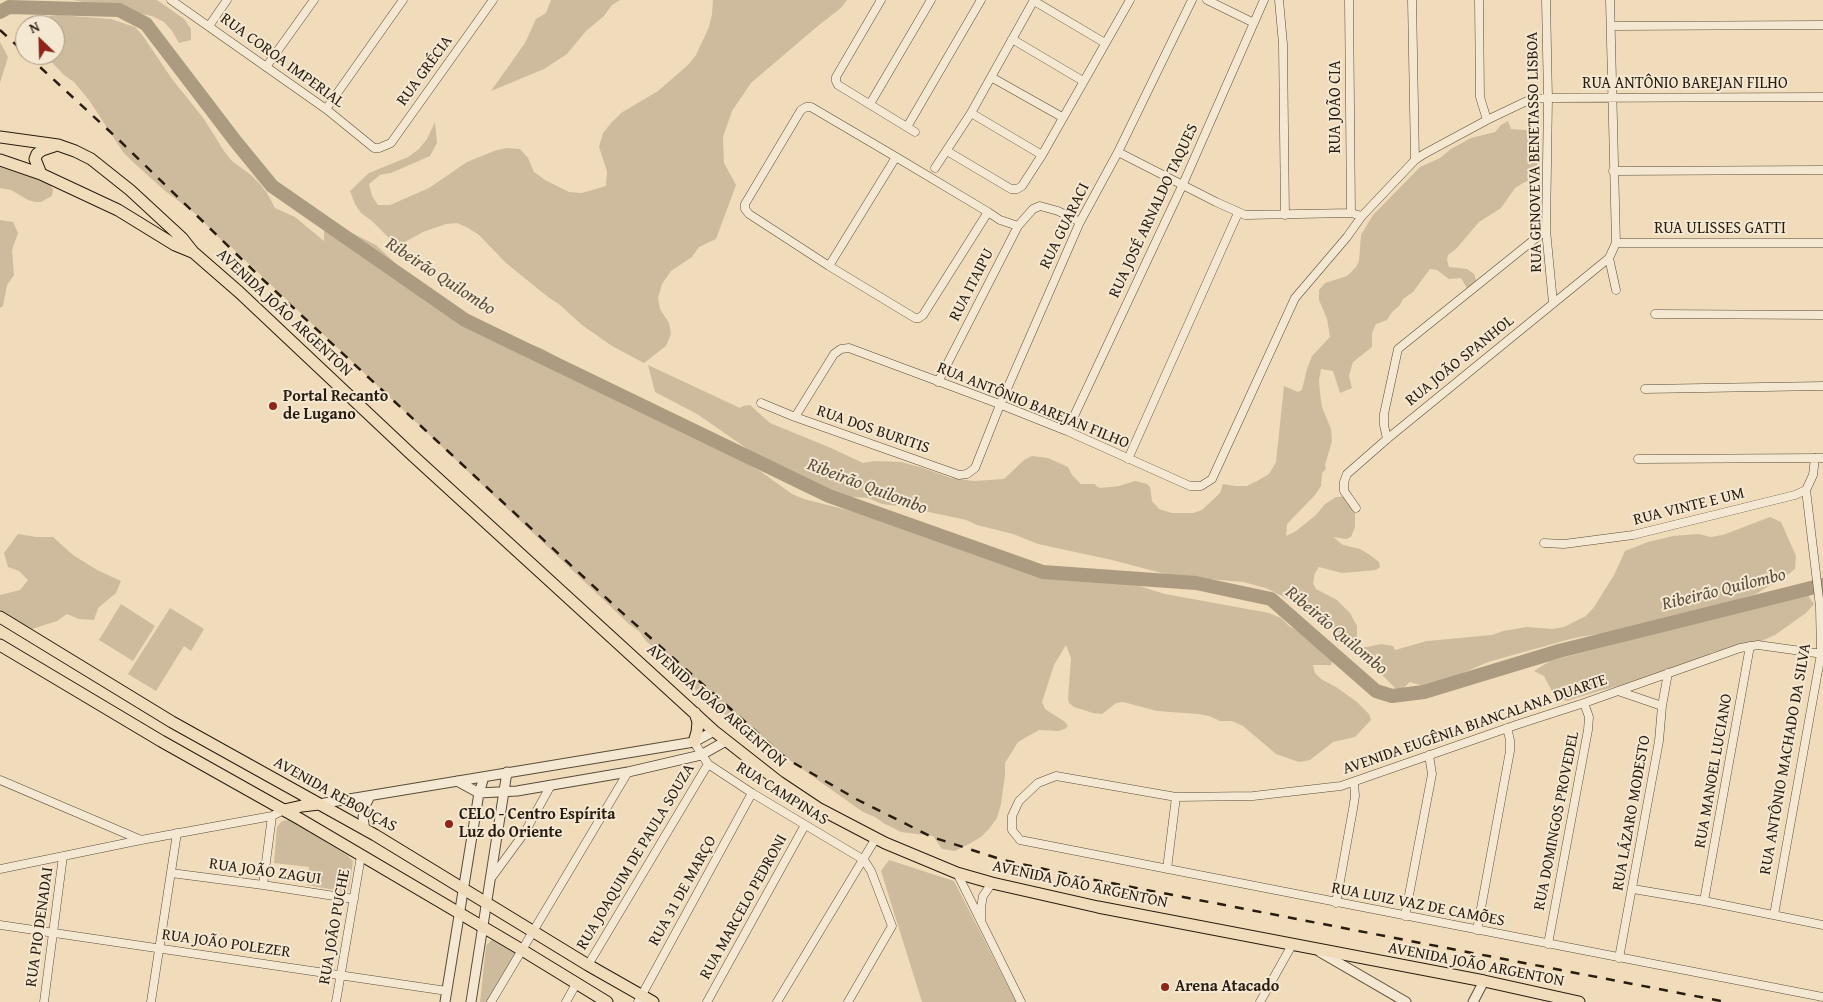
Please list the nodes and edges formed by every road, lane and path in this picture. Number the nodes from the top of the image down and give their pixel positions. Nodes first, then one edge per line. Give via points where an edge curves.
1 (172, 0) edge
2 (227, 0) edge
3 (314, 0) edge
4 (403, 0) edge
5 (493, 0) edge
6 (881, 0) edge
7 (931, 0) edge
8 (981, 0) edge
9 (1034, 0) edge
10 (1119, 0) edge
11 (1192, 0) edge
12 (1208, 0) edge
13 (1264, 0) edge
14 (1279, 0) edge
15 (1349, 0) edge
16 (1412, 0) edge
17 (1479, 0) edge
18 (1546, 0) edge
19 (1610, 0) edge
20 (1128, 2) edge
21 (1254, 23) junction
22 (1823, 25) edge
23 (209, 26) junction
24 (1611, 26) junction
25 (1012, 39) junction
26 (1105, 43) junction
27 (266, 67) junction
28 (991, 77) junction
29 (1083, 81) junction
30 (1823, 97) edge
31 (1548, 98) junction
32 (1612, 98) junction
33 (870, 104) junction
34 (326, 109) junction
35 (971, 113) junction
36 (1062, 117) junction
37 (1487, 120) junction
38 (907, 127) junction
39 (915, 132) dead end
40 (0, 137) edge
41 (58, 145) junction
42 (374, 148) joint
43 (947, 151) junction
44 (1118, 152) junction
45 (1042, 155) junction
46 (896, 157) junction
47 (0, 160) edge
48 (1415, 160) junction
49 (935, 168) dead end
50 (1823, 170) edge
51 (1613, 171) junction
52 (41, 174) junction
53 (1183, 184) junction
54 (988, 212) junction
55 (1238, 213) junction
56 (1351, 213) junction
57 (1285, 215) junction
58 (1362, 216) junction
59 (1080, 222) junction
60 (1018, 226) junction
61 (1546, 230) junction
62 (1616, 243) junction
63 (1823, 243) edge
64 (193, 252) junction
65 (1609, 258) junction
66 (829, 266) junction
67 (1616, 290) dead end
68 (1553, 303) junction
69 (1655, 314) dead end
70 (1823, 314) edge
71 (938, 382) junction
72 (1823, 386) edge
73 (1645, 389) dead end
74 (761, 403) dead end
75 (1000, 404) junction
76 (795, 417) junction
77 (1067, 432) junction
78 (1387, 439) junction
79 (1819, 458) edge
80 (1638, 459) dead end
81 (1128, 460) junction
82 (975, 468) joint
83 (1806, 490) junction
84 (1356, 508) dead end
85 (1544, 543) dead end
86 (0, 617) edge
87 (0, 645) edge
88 (1750, 646) junction
89 (1822, 654) edge
90 (1668, 673) junction
91 (1618, 691) junction
92 (1584, 703) junction
93 (1662, 706) junction
94 (695, 713) junction
95 (172, 722) junction
96 (1507, 728) junction
97 (714, 731) junction
98 (161, 741) junction
99 (726, 741) junction
100 (694, 742) junction
101 (701, 755) junction
102 (1429, 755) junction
103 (708, 764) junction
104 (507, 772) junction
105 (628, 772) junction
106 (484, 777) junction
107 (0, 780) edge
108 (457, 781) junction
109 (1354, 782) junction
110 (550, 785) junction
111 (479, 793) junction
112 (503, 793) junction
113 (752, 793) junction
114 (370, 796) junction
115 (1176, 797) junction
116 (319, 804) junction
117 (284, 810) junction
118 (272, 816) junction
119 (805, 825) junction
120 (365, 830) junction
121 (1012, 830) joint
122 (177, 834) junction
123 (876, 838) junction
124 (140, 840) junction
125 (63, 856) junction
126 (361, 856) junction
127 (864, 860) junction
128 (0, 869) edge
129 (1167, 869) junction
130 (171, 873) junction
131 (956, 873) junction
132 (492, 877) junction
133 (992, 883) junction
134 (263, 885) junction
135 (1632, 889) junction
136 (463, 890) junction
137 (354, 899) junction
138 (1704, 901) junction
139 (1336, 903) junction
140 (487, 904) junction
141 (459, 914) junction
142 (1774, 915) junction
143 (1405, 916) junction
144 (982, 924) junction
145 (0, 925) edge
146 (1823, 925) edge
147 (483, 928) junction
148 (1477, 930) junction
149 (533, 931) junction
150 (54, 934) junction
151 (1548, 944) junction
152 (1292, 945) junction
153 (159, 948) junction
154 (1316, 949) junction
155 (522, 950) junction
156 (1619, 958) junction
157 (588, 965) junction
158 (341, 976) junction
159 (1484, 981) junction
160 (576, 984) junction
161 (447, 991) junction
162 (1547, 996) junction
163 (1823, 997) edge
164 (639, 999) edge
165 (44, 1002) edge
166 (151, 1002) edge
167 (336, 1002) edge
168 (445, 1002) edge
169 (471, 1002) edge
170 (491, 1002) edge
171 (566, 1002) edge
172 (607, 1002) edge
173 (653, 1002) edge
174 (707, 1002) edge
175 (777, 1002) edge
176 (848, 1002) edge
177 (1021, 1002) edge
178 (1260, 1002) edge
179 (1406, 1002) edge
180 (1472, 1002) edge
181 (1558, 1002) edge
182 (1579, 1002) edge

1 - 23 street, RUA COROA IMPERIAL
2 - 23 street
3 - 27 street
4 - 34 street
5 - 42 street, RUA GRÉCIA via 391,143
6 - 33 street via 836,77 838,85
7 - 33 street
8 - 38 street
9 - 25 street
9 - 26 street
10 - 20 street
11 - 44 street, RUA GUARACI
12 - 21 street
13 - 21 street, RUA JOSÉ ARNALDO TAQUES
14 - 57 street via 1284,44
15 - 56 street, RUA JOÃO CIA
16 - 48 street
17 - 37 street via 1480,97
18 - 31 street, RUA GENOVEVA BENETASSO LISBOA
19 - 24 street
20 - 26 street
21 - 53 street, RUA JOSÉ ARNALDO TAQUES
22 - 24 street
23 - 27 street, RUA COROA IMPERIAL
24 - 32 street
25 - 28 street
25 - 29 street
26 - 29 street
27 - 34 street, RUA COROA IMPERIAL
28 - 35 street
28 - 36 street
29 - 36 street
30 - 32 street, RUA ANTÔNIO BAREJAN FILHO
31 - 32 street, RUA ANTÔNIO BAREJAN FILHO
31 - 37 street, RUA ANTÔNIO BAREJAN FILHO via 1532,99
31 - 61 street, RUA GENOVEVA BENETASSO LISBOA
32 - 51 street
33 - 38 street
34 - 42 street, RUA COROA IMPERIAL
35 - 43 street
35 - 45 street
36 - 45 street
37 - 48 street, RUA ANTÔNIO BAREJAN FILHO
38 - 39 street
40 - 41 main road, AVENIDA JOÃO ARGENTON
41 - 52 main road via 37,154
41 - 64 main road, AVENIDA JOÃO ARGENTON via 91,159 130,190
43 - 45 street via 1011,189 1022,186
43 - 49 street
44 - 53 street
44 - 59 street, RUA GUARACI
46 - 54 street
46 - 66 street
46 - 66 street via 811,106 801,110 745,209
47 - 52 main road, AVENIDA JOÃO ARGENTON
48 - 58 street, RUA ANTÔNIO BAREJAN FILHO
50 - 51 street
51 - 62 street
52 - 64 main road, AVENIDA JOÃO ARGENTON via 118,210 175,245
53 - 55 street
53 - 77 street, RUA JOSÉ ARNALDO TAQUES
54 - 60 street
54 - 66 street via 920,318
55 - 57 street
55 - 81 street
56 - 57 street
56 - 58 street
58 - 81 street, RUA ANTÔNIO BAREJAN FILHO via 1295,298 1212,479 1201,486 1190,486
59 - 60 street, RUA ITAIPU via 1040,206
59 - 75 street, RUA GUARACI
60 - 71 street, RUA ITAIPU
61 - 68 street, RUA GENOVEVA BENETASSO LISBOA
61 - 78 street via 1398,349 1384,414
62 - 63 street, RUA ULISSES GATTI
62 - 65 street, RUA JOÃO SPANHOL
64 - 94 main road, AVENIDA JOÃO ARGENTON
65 - 67 street
65 - 68 street, RUA JOÃO SPANHOL
68 - 78 street, RUA JOÃO SPANHOL
69 - 70 street
71 - 75 street, RUA ANTÔNIO BAREJAN FILHO
71 - 76 street, RUA ANTÔNIO BAREJAN FILHO via 849,348 834,354
72 - 73 street
74 - 76 street, RUA DOS BURITIS
75 - 77 street, RUA ANTÔNIO BAREJAN FILHO
75 - 82 street, RUA GUARACI
76 - 82 street, RUA DOS BURITIS via 959,475 968,474
77 - 81 street, RUA ANTÔNIO BAREJAN FILHO
78 - 84 street, RUA JOÃO SPANHOL via 1347,474 1344,491
79 - 80 street
79 - 83 street
83 - 85 street, RUA VINTE E UM via 1633,535 1599,541
83 - 89 street, RUA ANTÔNIO MACHADO DA SILVA via 1820,607
86 - 95 main road, AVENIDA REBOUÇAS
87 - 98 main road
88 - 89 street, AVENIDA EUGÊNIA BIANCALANA DUARTE
88 - 90 street, AVENIDA EUGÊNIA BIANCALANA DUARTE
88 - 138 street, RUA MANOEL LUCIANO
89 - 142 street, RUA ANTÔNIO MACHADO DA SILVA
90 - 91 street, AVENIDA EUGÊNIA BIANCALANA DUARTE
90 - 93 street, RUA LÁZARO MODESTO
91 - 92 street, AVENIDA EUGÊNIA BIANCALANA DUARTE
91 - 93 street
92 - 96 street, AVENIDA EUGÊNIA BIANCALANA DUARTE
92 - 151 street, RUA DOMINGOS PROVEDEL via 1589,717 1588,730
93 - 135 street, RUA LÁZARO MODESTO via 1659,741
94 - 97 main road, AVENIDA JOÃO ARGENTON
94 - 100 main road via 698,722
95 - 98 main road
95 - 116 main road, AVENIDA REBOUÇAS
96 - 102 street, AVENIDA EUGÊNIA BIANCALANA DUARTE
96 - 148 street via 1510,751
97 - 99 main road, AVENIDA JOÃO ARGENTON
97 - 100 street
98 - 117 main road
99 - 101 street
99 - 123 main road, AVENIDA JOÃO ARGENTON via 802,797
100 - 101 street, RUA CAMPINAS
100 - 104 street
101 - 103 street, RUA CAMPINAS
101 - 105 street
102 - 109 street, AVENIDA EUGÊNIA BIANCALANA DUARTE
102 - 143 street via 1432,774
103 - 113 street, RUA CAMPINAS
103 - 157 street, RUA JOAQUIM DE PAULA SOUZA
104 - 106 street
104 - 112 street
105 - 110 street
105 - 149 street
106 - 108 street
106 - 111 street
107 - 124 street
108 - 111 street
108 - 114 street
109 - 115 street, AVENIDA EUGÊNIA BIANCALANA DUARTE via 1253,796
109 - 139 street via 1355,796
110 - 112 street
110 - 132 street via 525,832
111 - 112 street
111 - 136 street
112 - 132 street
113 - 119 street, RUA CAMPINAS
113 - 164 street, RUA 31 DE MARÇO
114 - 116 street
114 - 120 street via 363,818
115 - 121 street, AVENIDA EUGÊNIA BIANCALANA DUARTE via 1056,776 1038,783 1019,801 1012,816
115 - 129 street
116 - 117 main road
116 - 120 main road, AVENIDA REBOUÇAS
117 - 118 street
117 - 126 main road
118 - 122 street
118 - 134 street
119 - 127 street, RUA CAMPINAS
119 - 174 street, RUA MARCELO PEDRONI
120 - 136 main road, AVENIDA REBOUÇAS
121 - 129 street, RUA LUIZ VAZ DE CAMÕES via 1020,840
122 - 124 street
122 - 130 street
123 - 127 street
123 - 131 main road, AVENIDA JOÃO ARGENTON
124 - 125 street
125 - 128 street
125 - 150 street, RUA PIO DENADAI
126 - 137 street, RUA JOÃO PUCHE
126 - 141 main road
127 - 175 street
127 - 176 street via 892,926
129 - 139 street, RUA LUIZ VAZ DE CAMÕES
130 - 134 street, RUA JOÃO ZAGUI
130 - 153 street
131 - 133 main road, AVENIDA JOÃO ARGENTON
131 - 144 street
132 - 140 street
133 - 144 street via 980,907
133 - 152 main road, AVENIDA JOÃO ARGENTON
134 - 137 street, RUA JOÃO ZAGUI
135 - 138 street
135 - 156 street, RUA LÁZARO MODESTO
136 - 140 main road, AVENIDA REBOUÇAS
136 - 141 street
137 - 158 street, RUA JOÃO PUCHE
138 - 142 street
139 - 143 street, RUA LUIZ VAZ DE CAMÕES
140 - 147 street
140 - 149 main road, AVENIDA REBOUÇAS
141 - 147 main road
141 - 161 street
142 - 146 street
143 - 148 street, RUA LUIZ VAZ DE CAMÕES
144 - 177 street
145 - 150 street, RUA JOÃO POLEZER
147 - 155 main road
147 - 169 street
148 - 151 street, RUA LUIZ VAZ DE CAMÕES
149 - 155 street
149 - 157 main road, AVENIDA REBOUÇAS
150 - 153 street, RUA JOÃO POLEZER
150 - 165 street, RUA PIO DENADAI
151 - 156 street, RUA LUIZ VAZ DE CAMÕES
152 - 154 main road, AVENIDA JOÃO ARGENTON
152 - 178 street
153 - 158 street, RUA JOÃO POLEZER
153 - 166 street
154 - 159 main road, AVENIDA JOÃO ARGENTON
154 - 179 street
155 - 160 main road
155 - 170 street
156 - 163 street, RUA LUIZ VAZ DE CAMÕES
157 - 164 main road, AVENIDA REBOUÇAS
158 - 161 street, RUA JOÃO POLEZER
158 - 167 street, RUA JOÃO PUCHE
159 - 162 main road, AVENIDA JOÃO ARGENTON
159 - 180 street
160 - 171 street
160 - 172 main road
161 - 168 street
162 - 181 street
162 - 182 main road, AVENIDA JOÃO ARGENTON
164 - 173 main road, AVENIDA REBOUÇAS

